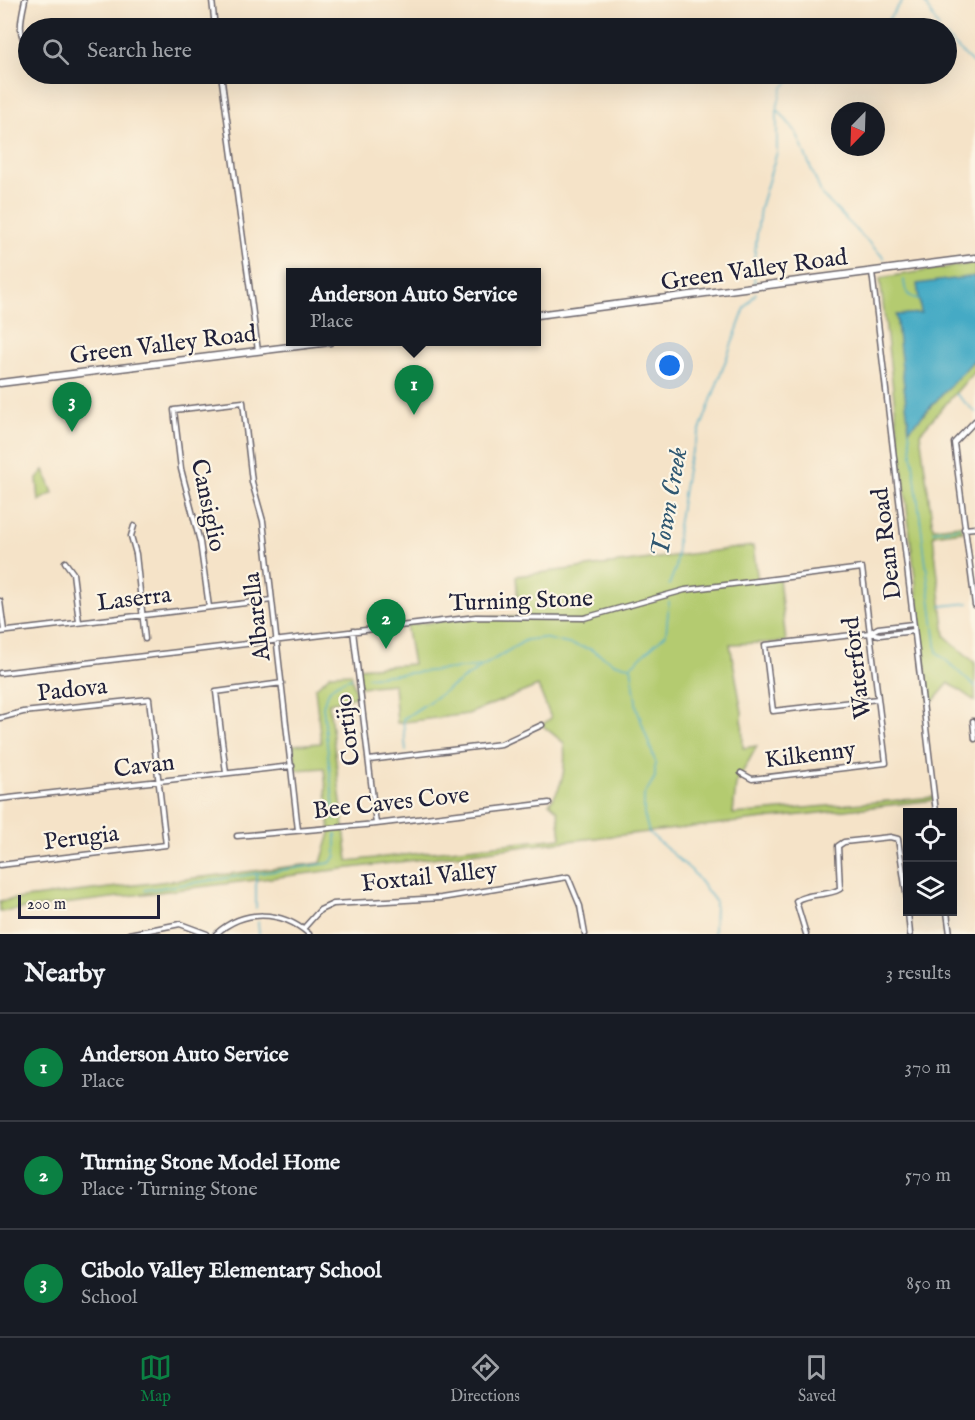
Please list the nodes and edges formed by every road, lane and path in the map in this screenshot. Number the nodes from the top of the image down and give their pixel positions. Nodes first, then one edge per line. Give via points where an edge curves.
1 (25, 0) edge
2 (212, 0) edge
3 (22, 18) edge
4 (214, 18) edge
5 (222, 84) edge
6 (975, 258) edge
7 (872, 272) junction
8 (541, 314) edge
9 (298, 346) edge
10 (258, 351) junction
11 (0, 383) edge
12 (174, 410) joint
13 (975, 421) edge
14 (134, 526) dead end
15 (975, 528) edge
16 (964, 529) junction
17 (65, 562) dead end
18 (862, 568) joint
19 (272, 600) junction
20 (0, 602) edge
21 (975, 605) edge
22 (209, 608) junction
23 (143, 615) junction
24 (79, 622) junction
25 (913, 624) junction
26 (2, 631) edge
27 (353, 631) junction
28 (914, 631) junction
29 (870, 633) junction
30 (145, 639) dead end
31 (277, 640) junction
32 (0, 673) edge
33 (282, 683) junction
34 (878, 699) junction
35 (0, 718) edge
36 (973, 721) dead end
37 (542, 725) dead end
38 (975, 739) edge
39 (369, 760) junction
40 (886, 764) joint
41 (292, 766) junction
42 (226, 773) junction
43 (741, 773) dead end
44 (159, 781) junction
45 (0, 799) edge
46 (549, 803) dead end
47 (935, 808) edge
48 (376, 824) junction
49 (298, 830) junction
50 (237, 836) dead end
51 (0, 865) edge
52 (903, 865) edge
53 (908, 916) edge
54 (948, 916) edge
55 (303, 929) junction
56 (129, 934) edge
57 (207, 934) edge
58 (216, 934) edge
59 (309, 934) edge
60 (585, 934) edge
61 (806, 934) edge
62 (910, 934) edge
63 (950, 934) edge

1 - 3 street
2 - 4 street
5 - 10 street
6 - 7 street, Green Valley Road
7 - 8 street, Green Valley Road
7 - 25 street, Dean Road
9 - 10 street, Green Valley Road
10 - 11 street, Green Valley Road
12 - 19 street, Albarella via 243,402
12 - 22 street, Cansiglio via 181,469 200,542
13 - 16 street via 954,443
14 - 23 street via 131,536
15 - 16 street
16 - 21 street
17 - 24 street via 73,573
18 - 27 street, Turning Stone via 685,590 605,614 568,620 494,615
18 - 29 street, Waterford
19 - 22 street, Laserra
19 - 31 street, Albarella
20 - 26 street
22 - 23 street, Laserra
23 - 24 street, Laserra
23 - 30 street
24 - 26 street, Laserra
25 - 28 street, Dean Road
25 - 29 street via 878,628
27 - 31 street, Turning Stone
27 - 39 street, Cortijo
28 - 29 street
28 - 47 street, Dean Road
29 - 34 street, Waterford
29 - 34 street via 765,645 773,711
31 - 32 street, Turning Stone
31 - 33 street, Albarella
33 - 41 street, Albarella
33 - 42 street via 216,692
34 - 40 street, Waterford
35 - 44 street, Padova via 23,712 148,699
36 - 38 street
37 - 39 street via 501,744
39 - 48 street, Cortijo
40 - 43 street, Kilkenny via 752,779
41 - 42 street, Cavan
41 - 49 street, Albarella
42 - 44 street, Cavan
44 - 45 street, Cavan
44 - 51 street, Perugia via 166,845
46 - 48 street, Bee Caves Cove
48 - 49 street, Bee Caves Cove
49 - 50 street, Bee Caves Cove
52 - 61 street via 898,839 844,842 838,846 840,889 796,901
53 - 62 street
54 - 63 street
55 - 58 street via 281,917 256,915 232,921
55 - 59 street
55 - 60 street, Foxtail Valley via 320,910 333,904 441,898 568,877 580,906
56 - 57 street via 180,924

